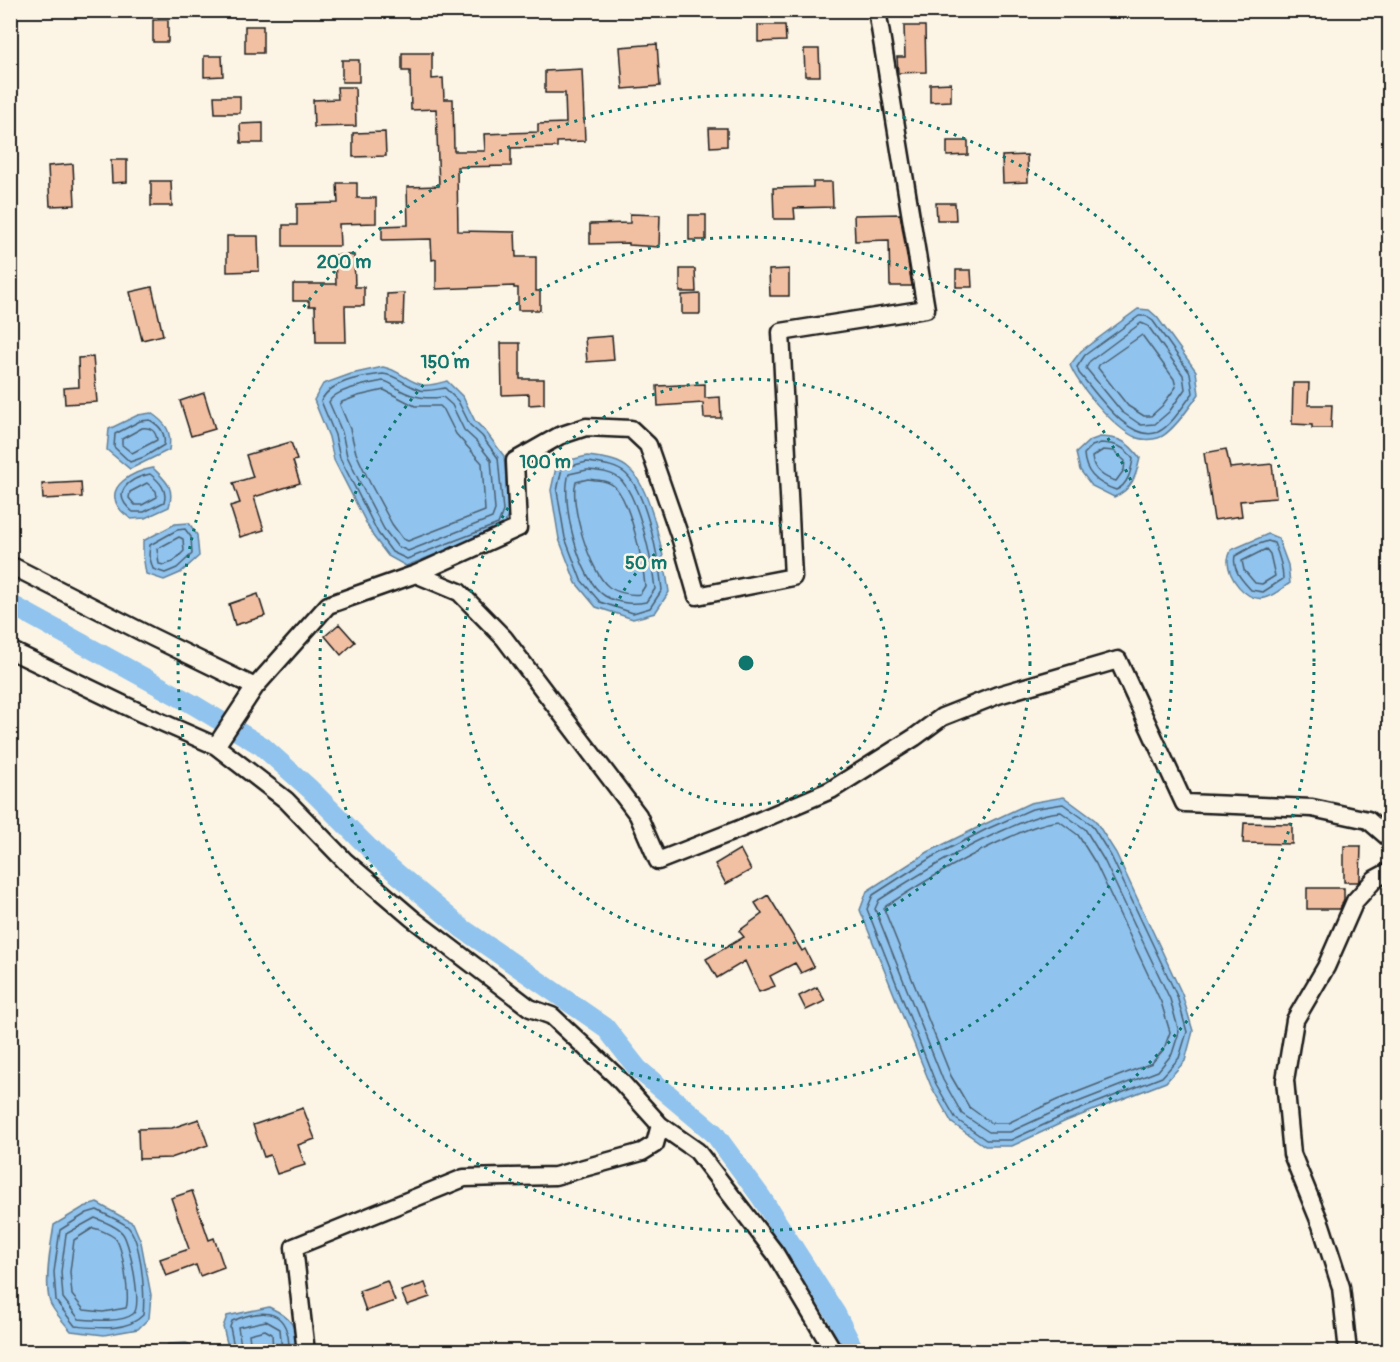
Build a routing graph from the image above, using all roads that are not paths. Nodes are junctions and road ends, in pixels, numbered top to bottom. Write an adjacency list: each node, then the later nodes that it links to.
1 (877, 10): 3 (street)
2 (10, 564): 5 (street)
3 (416, 574): 5 (street); 7 (street)
4 (10, 650): 6 (street)
5 (255, 687): 6 (street)
6 (216, 746): 9 (street)
7 (1389, 839)
8 (1389, 871): 12 (street)
9 (660, 1125): 10 (street); 11 (street)
10 (306, 1352)
11 (834, 1352)
12 (1348, 1352)

